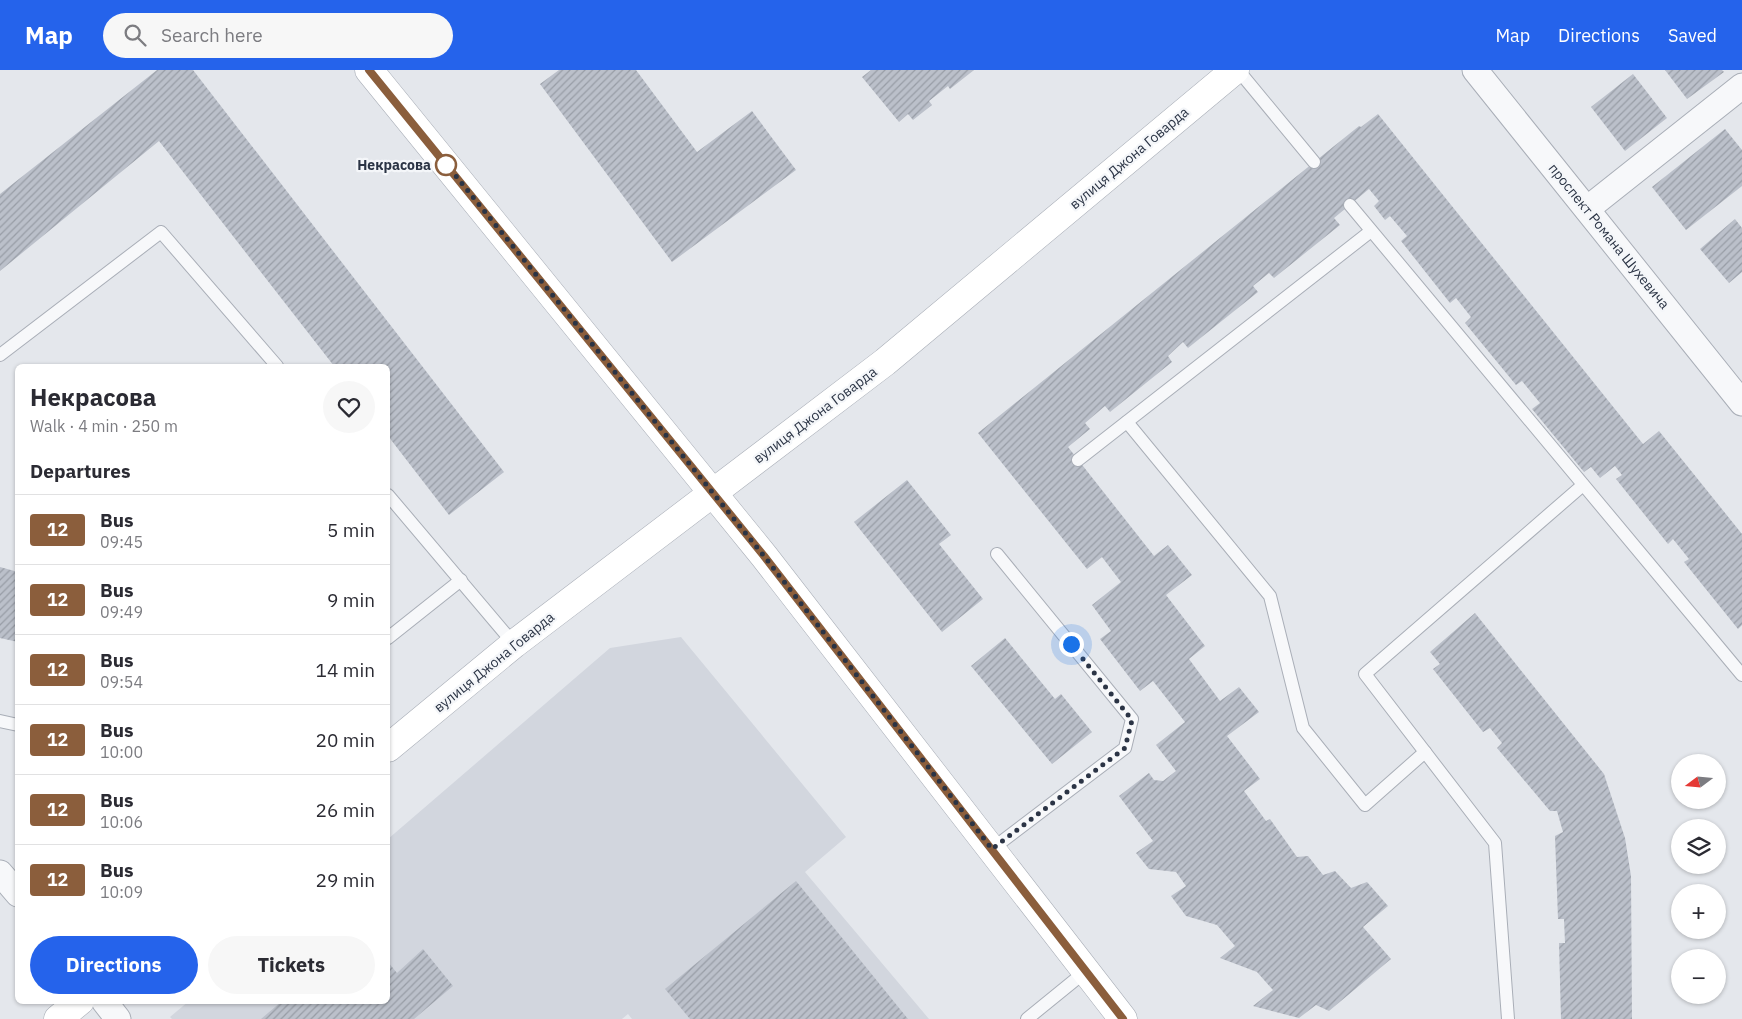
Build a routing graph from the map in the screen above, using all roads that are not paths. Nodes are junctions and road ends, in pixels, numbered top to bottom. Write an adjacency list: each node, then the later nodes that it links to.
1 (369, 70): 15 (street)
2 (1236, 70): 5 (lane); 15 (street, вулиця Джона Говарда)
3 (1475, 70): 7 (street, проспект Романа Шухевича)
4 (1742, 86): 7 (street)
5 (1314, 162)
6 (1350, 205): 8 (lane)
7 (1587, 209): 11 (street, проспект Романа Шухевича)
8 (1371, 231): 12 (lane); 14 (lane)
9 (0, 355): 10 (lane)
10 (275, 364)
11 (1742, 403)
12 (1127, 422): 13 (lane); 25 (lane)
13 (1078, 460)
14 (1583, 485): 21 (lane); 25 (lane)
15 (712, 492): 20 (street, вулиця Джона Говарда); 26 (street)
16 (390, 497): 18 (lane)
17 (997, 554): 26 (lane)
18 (461, 580): 19 (lane); 20 (lane)
19 (390, 636)
20 (514, 644): 24 (street, вулиця Джона Говарда)
21 (1742, 675)
22 (0, 721): 23 (lane)
23 (15, 724)
24 (390, 746)
25 (1425, 752): 36 (lane)
26 (992, 849): 29 (street)
27 (0, 873): 28 (street)
28 (15, 890)
29 (1086, 971): 34 (lane); 35 (street)
30 (76, 1004): 32 (street)
31 (106, 1004): 33 (street)
32 (58, 1019)
33 (118, 1019)
34 (1027, 1019)
35 (1123, 1019)
36 (1508, 1019)

